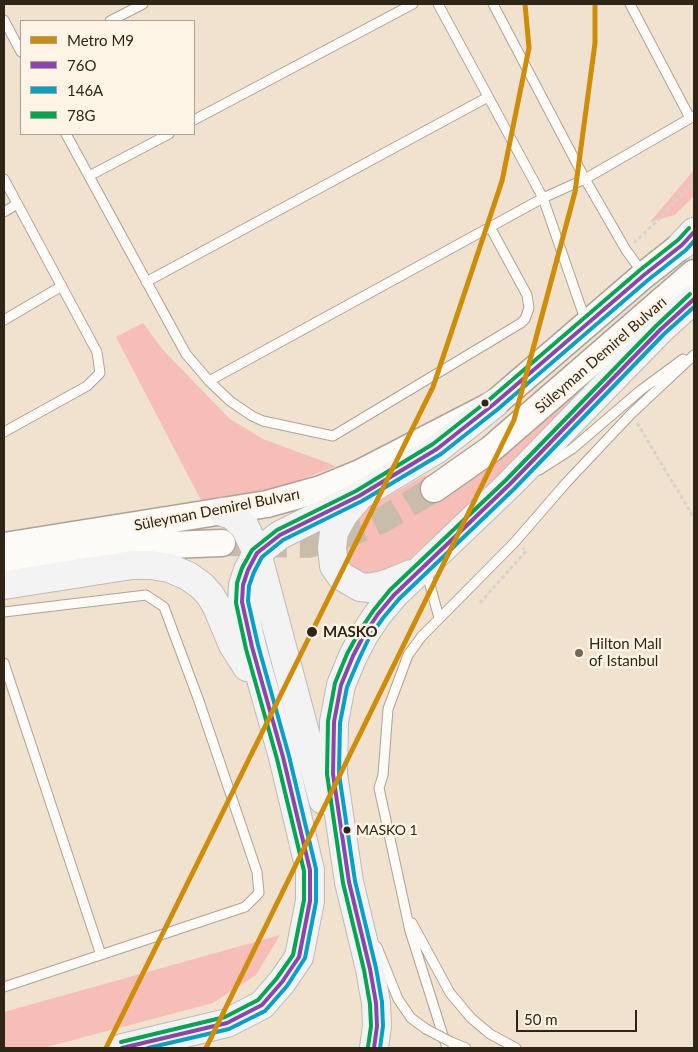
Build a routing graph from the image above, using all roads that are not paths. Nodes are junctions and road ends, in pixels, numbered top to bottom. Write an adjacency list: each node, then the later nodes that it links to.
1 (143, 4): 7 (lane)
2 (412, 4): 11 (lane)
3 (438, 4): 9 (lane)
4 (493, 4): 15 (lane)
5 (630, 4): 10 (lane)
6 (4, 20): 8 (lane)
7 (112, 20)
8 (20, 50)
9 (488, 97): 17 (lane); 24 (lane)
10 (692, 117): 15 (lane)
11 (195, 119)
12 (67, 135): 14 (lane)
13 (167, 135): 14 (lane)
14 (89, 176): 24 (lane)
15 (585, 178): 17 (lane); 23 (lane)
16 (4, 179): 18 (lane)
17 (543, 198): 20 (lane); 28 (lane)
18 (17, 204): 19 (lane); 25 (lane)
19 (4, 212)
20 (490, 227): 31 (lane); 31 (lane)
21 (690, 237): 23 (main road, Süleyman Demirel Bulvarı)
22 (694, 273): 35 (main road, Süleyman Demirel Bulvarı)
23 (644, 275): 28 (main road, Süleyman Demirel Bulvarı)
24 (146, 282): 31 (lane)
25 (62, 286): 27 (lane); 33 (lane)
26 (694, 299): 34 (main road)
27 (4, 320)
28 (587, 325): 32 (main road, Süleyman Demirel Bulvarı)
29 (694, 351): 34 (lane)
30 (694, 355): 45 (lane)
31 (209, 381)
32 (494, 404): 36 (main road); 37 (main road, Süleyman Demirel Bulvarı)
33 (4, 432)
34 (510, 484): 42 (main road)
35 (434, 489)
36 (359, 496): 40 (main road); 42 (main road)
37 (223, 512): 39 (main road, Süleyman Demirel Bulvarı); 40 (main road)
38 (222, 543): 41 (main road, Süleyman Demirel Bulvarı)
39 (4, 546)
40 (257, 553): 47 (main road); 48 (main road)
41 (4, 568)
42 (425, 568): 45 (lane); 48 (main road)
43 (4, 585): 47 (main road)
44 (4, 612): 50 (lane)
45 (439, 618): 49 (lane)
46 (4, 663): 50 (lane)
47 (265, 690): 53 (main road)
48 (353, 895): 52 (lane, bridge); 54 (main road)
49 (406, 911): 52 (lane); 56 (lane)
50 (101, 955): 51 (lane)
51 (4, 987)
52 (449, 1045): 55 (lane)
53 (122, 1048)
54 (374, 1048)
55 (466, 1048)
56 (516, 1048)

